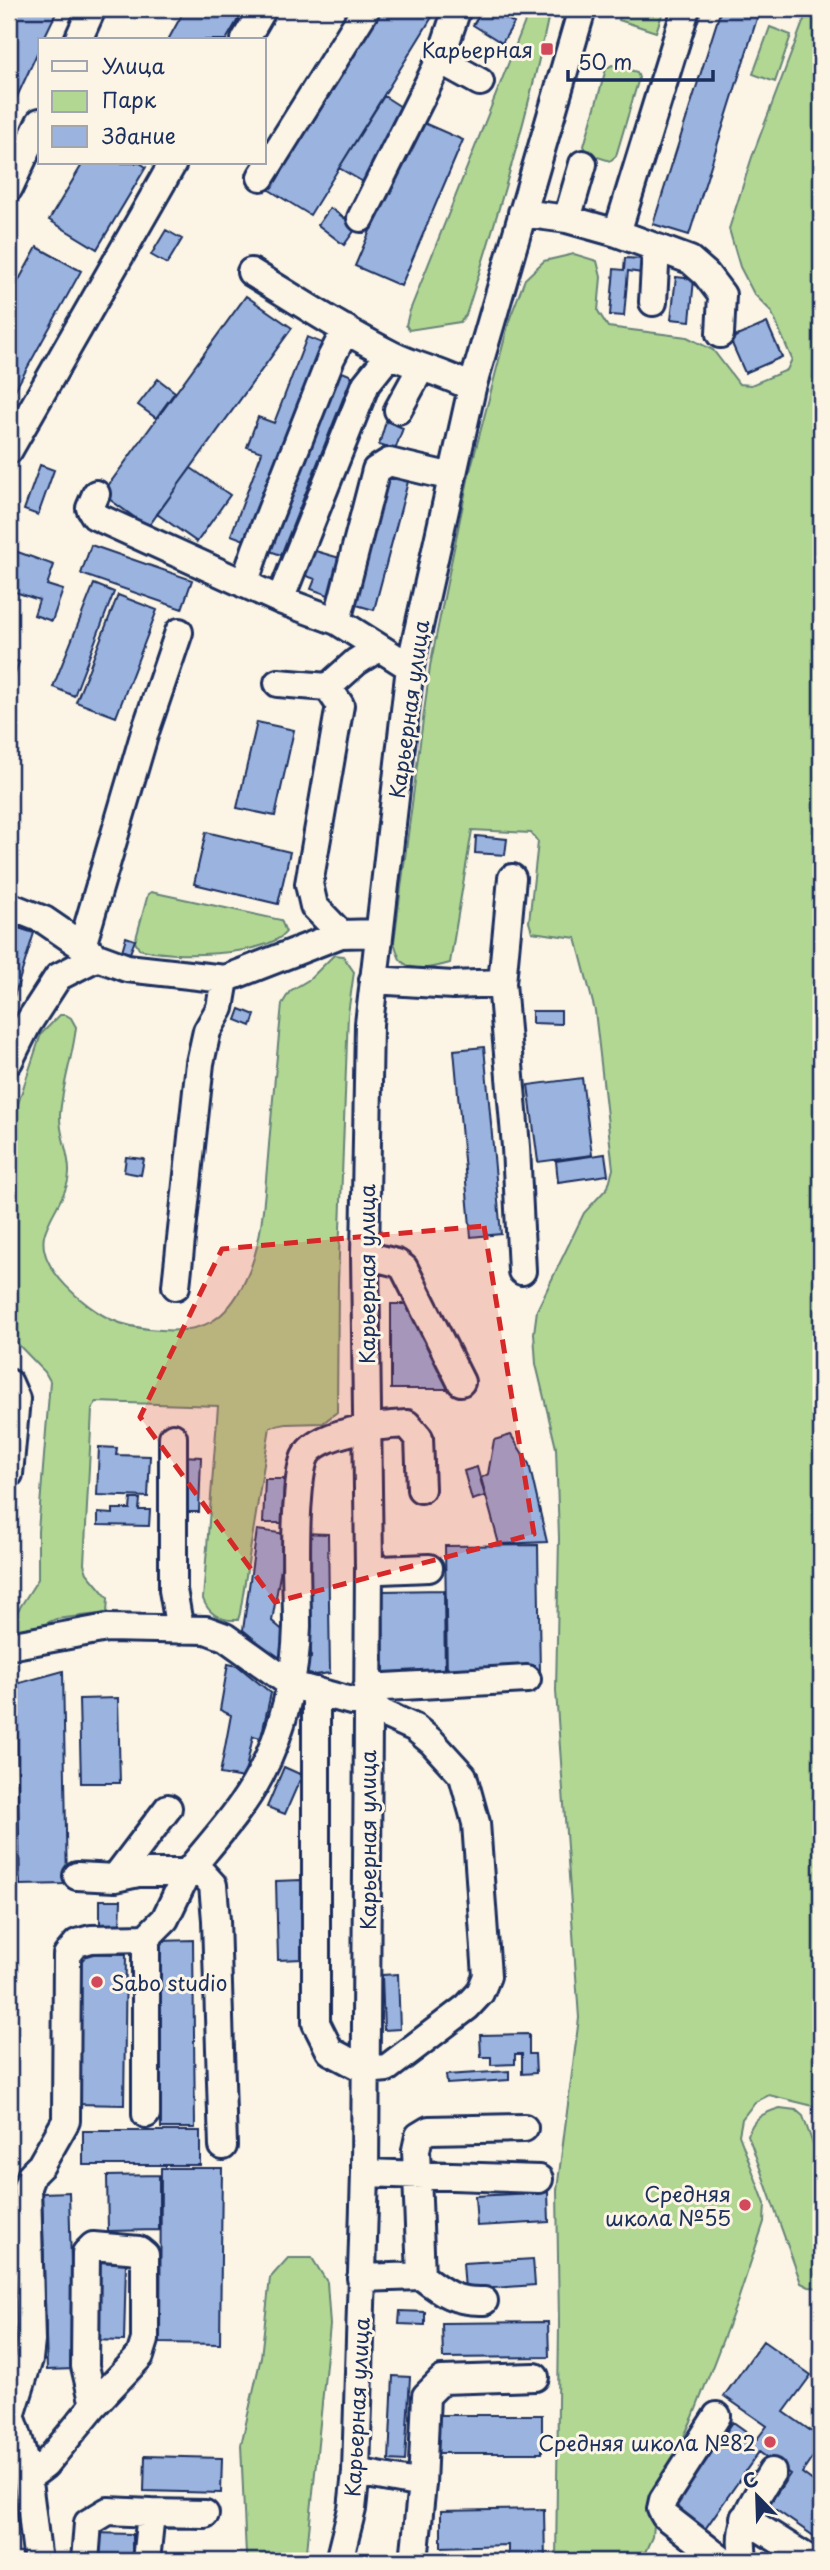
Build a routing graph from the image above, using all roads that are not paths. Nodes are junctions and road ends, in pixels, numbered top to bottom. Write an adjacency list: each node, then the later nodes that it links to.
1 (92, 9): 7 (street)
2 (264, 9): 8 (street)
3 (366, 9): 14 (street)
4 (457, 9): 9 (street)
5 (582, 9): 16 (street, Карьерная улица)
6 (686, 9): 19 (street)
7 (79, 38)
8 (246, 38)
9 (440, 60): 10 (street); 17 (street)
10 (480, 82)
11 (38, 126): 15 (street)
12 (172, 164): 29 (street)
13 (583, 164): 18 (street)
14 (261, 177)
15 (9, 188)
16 (522, 213): 18 (street); 27 (street, Карьерная улица)
17 (360, 218)
18 (567, 219): 19 (street)
19 (617, 233): 20 (street)
20 (656, 248): 22 (street); 24 (street)
21 (251, 272): 23 (street)
22 (653, 302)
23 (346, 329): 25 (street); 32 (street)
24 (720, 334)
25 (390, 354): 26 (street); 33 (street)
26 (421, 368): 27 (street); 28 (street)
27 (472, 388): 30 (street, Карьерная улица)
28 (398, 410)
29 (9, 450)
30 (452, 477): 34 (street); 37 (street, Карьерная улица)
31 (96, 494): 32 (street)
32 (244, 584): 33 (street)
33 (280, 600): 34 (street)
34 (337, 621): 36 (street)
35 (179, 632): 44 (street)
36 (378, 648): 37 (street); 39 (street)
37 (410, 667): 42 (street, Карьерная улица)
38 (278, 683): 39 (street)
39 (328, 687): 43 (street)
40 (512, 878): 47 (street)
41 (9, 906): 44 (street)
42 (379, 933): 43 (street); 46 (street, Карьерная улица)
43 (341, 934): 45 (street)
44 (89, 951): 45 (street); 48 (street)
45 (225, 979): 51 (street)
46 (373, 980): 47 (street); 49 (street, Карьерная улица)
47 (502, 983): 50 (street)
48 (9, 1061)
49 (365, 1255): 52 (street); 54 (street, Карьерная улица)
50 (522, 1271)
51 (176, 1286)
52 (461, 1382)
53 (9, 1383): 56 (street)
54 (366, 1427): 57 (street); 58 (street, Карьерная улица); 63 (street)
55 (173, 1437): 60 (street)
56 (9, 1474)
57 (421, 1489)
58 (369, 1567): 59 (street); 64 (street, Карьерная улица)
59 (429, 1568)
60 (180, 1630): 61 (street); 63 (street)
61 (9, 1646)
62 (527, 1679): 64 (street)
63 (304, 1688): 64 (street); 66 (street); 70 (street)
64 (367, 1695): 70 (street, Карьерная улица); 70 (street)
65 (168, 1808): 68 (street)
66 (187, 1874): 68 (street); 69 (street); 73 (street)
67 (77, 1876): 68 (street)
68 (115, 1878)
69 (145, 1938): 71 (street); 82 (street)
70 (366, 2070): 74 (street, Карьерная улица)
71 (146, 2114)
72 (524, 2128): 75 (street)
73 (223, 2146)
74 (365, 2173): 75 (street); 78 (street, Карьерная улица)
75 (417, 2175): 76 (street); 77 (street)
76 (538, 2179)
77 (421, 2276): 78 (street); 79 (street)
78 (361, 2278): 84 (street, Карьерная улица)
79 (484, 2301)
80 (535, 2377): 86 (street)
81 (94, 2406): 81 (street); 87 (street)
82 (10, 2414): 87 (street)
83 (717, 2416): 96 (street)
84 (356, 2472): 86 (street); 94 (street, Карьерная улица)
85 (772, 2472): 90 (street)
86 (422, 2484): 95 (street)
87 (22, 2494): 91 (street)
88 (151, 2513): 89 (street); 92 (street); 93 (street)
89 (205, 2514)
90 (744, 2518): 97 (street); 98 (street)
91 (38, 2561)
92 (85, 2561)
93 (146, 2561)
94 (339, 2561)
95 (414, 2561)
96 (723, 2561)
97 (744, 2561)
98 (812, 2561)

